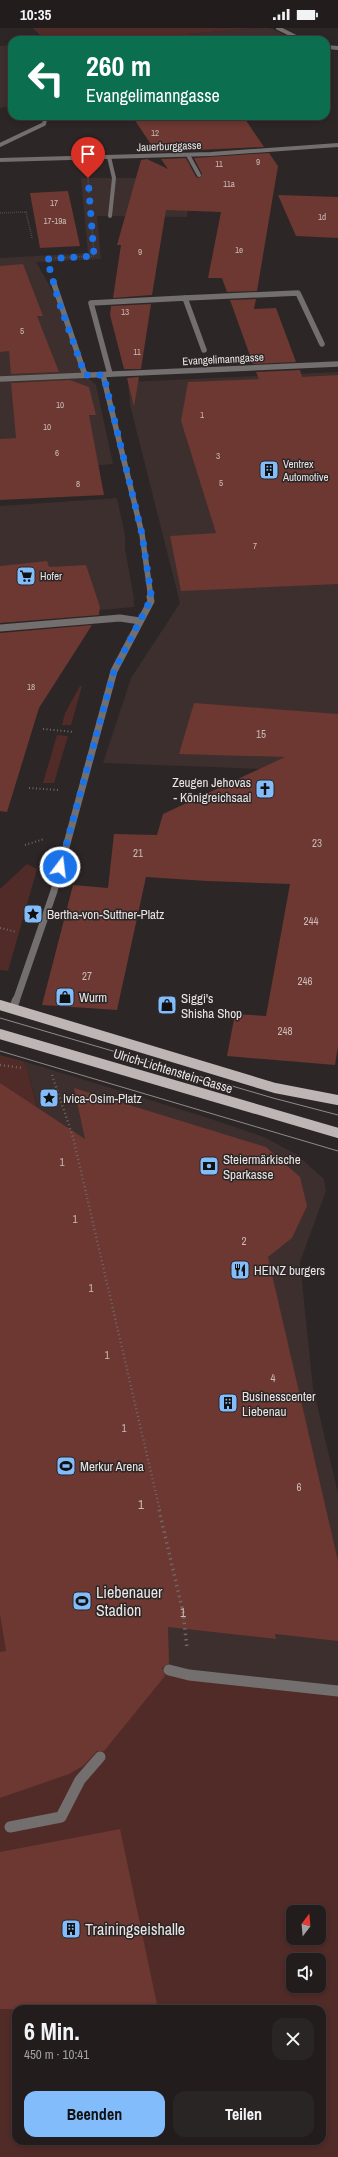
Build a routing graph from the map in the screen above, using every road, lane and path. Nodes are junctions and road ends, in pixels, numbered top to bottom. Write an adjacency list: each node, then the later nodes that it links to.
1 (278, 28): 2 (street)
2 (294, 36)
3 (45, 120): 5 (street)
4 (338, 145): 6 (street, Jauerburggasse)
5 (0, 146)
6 (188, 155): 8 (street, Jauerburggasse); 10 (street)
7 (87, 157): 8 (street, Jauerburggasse); 9 (street, Jauerburggasse); 11 (path)
8 (108, 157): 13 (street)
9 (0, 160)
10 (199, 175)
11 (90, 194)
12 (0, 213): 15 (path)
13 (110, 216)
14 (92, 225): 16 (path)
15 (32, 238)
16 (54, 281): 22 (street)
17 (185, 298): 18 (street); 19 (street, Evangelimanngasse); 21 (street)
18 (322, 344)
19 (204, 350)
20 (338, 364): 21 (street, Evangelimanngasse)
21 (110, 374): 23 (street, Evangelimanngasse)
22 (85, 375): 23 (street, Evangelimanngasse); 24 (street, Evangelimanngasse)
23 (103, 375): 25 (street)
24 (0, 379)
25 (140, 621): 26 (street); 36 (street)
26 (0, 628)
27 (43, 729): 28 (path)
28 (69, 731)
29 (29, 788): 30 (path)
30 (52, 790)
31 (42, 840): 32 (path)
32 (25, 845)
33 (0, 928): 34 (path)
34 (20, 933)
35 (0, 1005): 36 (main road, Ulrich-Lichtenstein-Gasse)
36 (13, 1008): 39 (main road, Ulrich-Lichtenstein-Gasse)
37 (0, 1034): 40 (main road, Ulrich-Lichtenstein-Gasse)
38 (52, 1075): 42 (path)
39 (338, 1100)
40 (338, 1133)
41 (170, 1670): 42 (street)
42 (189, 1675): 43 (street)
43 (338, 1691)
44 (100, 1757): 45 (street)
45 (10, 1827)

